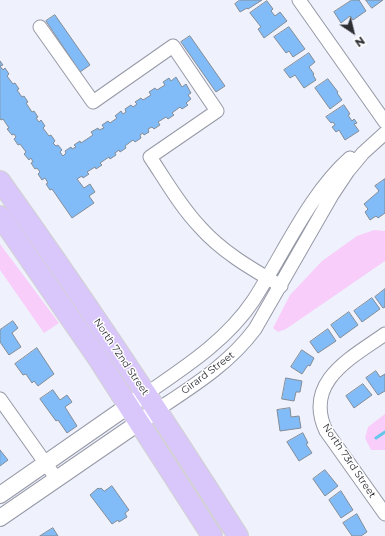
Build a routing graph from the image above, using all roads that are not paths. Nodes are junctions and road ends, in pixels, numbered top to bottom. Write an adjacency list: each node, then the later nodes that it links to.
1 (303, 1): 3 (street)
2 (40, 27): 7 (street)
3 (385, 122)
4 (385, 132): 7 (street, Girard Street); 8 (street, Girard Street)
5 (0, 181): 10 (main road, North 72nd Street)
6 (0, 216): 12 (main road, North 72nd Street)
7 (267, 278): 8 (street); 10 (street, Girard Street)
8 (281, 286): 13 (street, Girard Street)
9 (385, 334): 18 (street, North 73rd Street)
10 (146, 394): 12 (street, Girard Street); 13 (main road, North 72nd Street)
11 (0, 399): 15 (street)
12 (128, 405): 14 (main road, North 72nd Street); 15 (street, Girard Street)
13 (157, 410): 14 (street, Girard Street); 21 (main road, North 72nd Street)
14 (140, 422): 16 (street, Girard Street); 20 (main road, North 72nd Street)
15 (45, 463): 16 (street); 17 (street, Girard Street)
16 (56, 478): 19 (street, Girard Street)
17 (0, 495)
18 (385, 514)
19 (0, 518)
20 (212, 536)
21 (238, 536)

